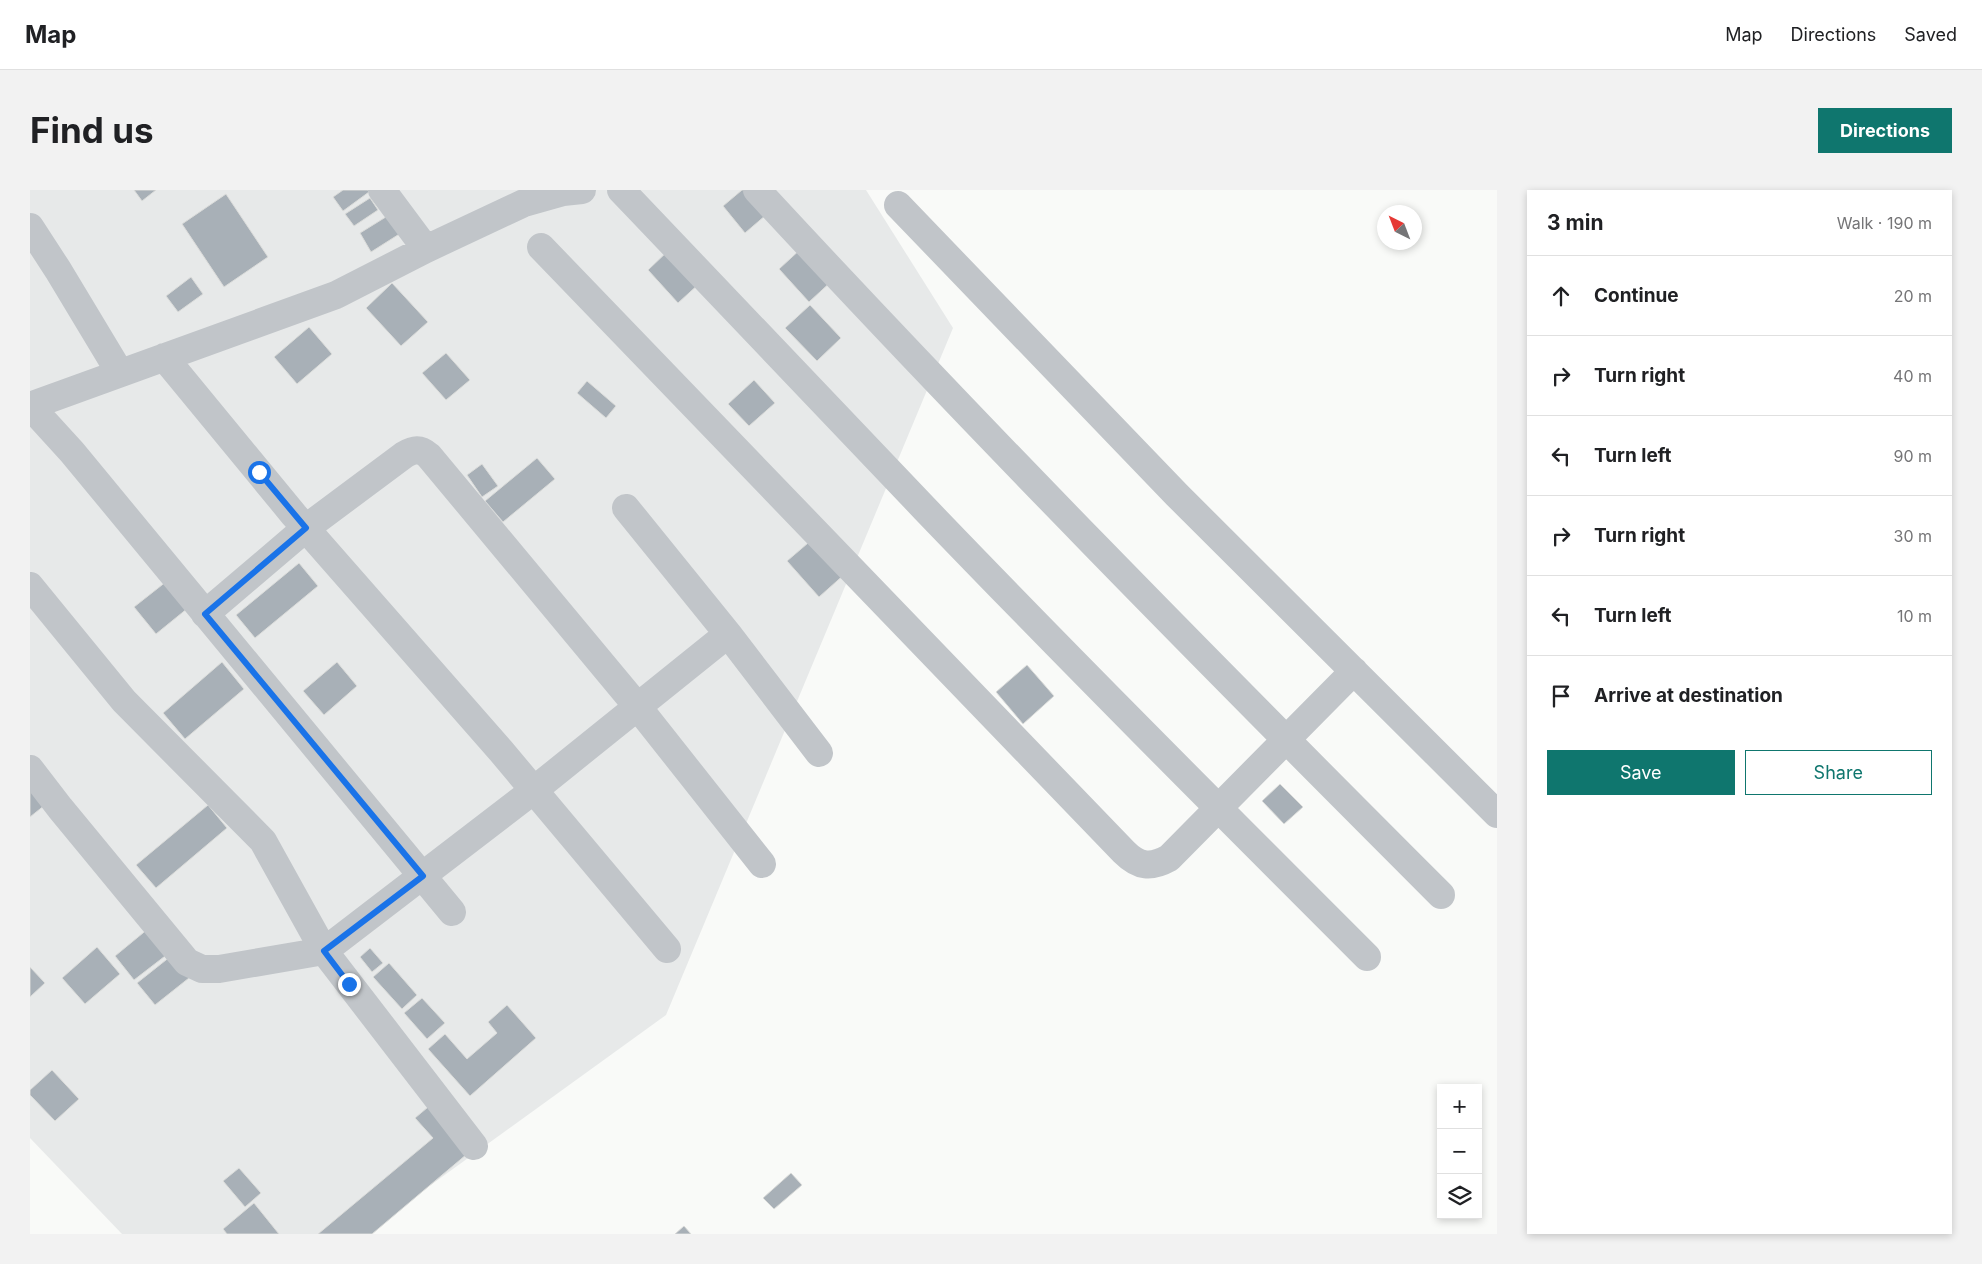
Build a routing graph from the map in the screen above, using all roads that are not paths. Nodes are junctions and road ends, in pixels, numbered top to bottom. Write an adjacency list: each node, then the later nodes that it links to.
1 (382, 190): 9 (street)
2 (582, 190): 5 (street)
3 (621, 190): 24 (street)
4 (757, 190): 20 (street)
5 (519, 197): 9 (street)
6 (898, 205): 18 (street)
7 (30, 227): 11 (street)
8 (541, 247): 24 (street)
9 (426, 248): 10 (street)
10 (164, 357): 11 (street); 14 (street)
11 (120, 373): 12 (street)
12 (30, 406): 16 (street)
13 (626, 508): 17 (street)
14 (306, 528): 16 (street); 19 (street); 23 (street)
15 (30, 586): 31 (street)
16 (205, 614): 27 (street)
17 (728, 634): 19 (street); 21 (street)
18 (1354, 671): 20 (street); 25 (street)
19 (636, 706): 23 (street); 26 (street)
20 (1286, 740): 24 (street); 28 (street)
21 (819, 753)
22 (30, 769): 31 (street)
23 (534, 790): 27 (street); 30 (street)
24 (1218, 808): 32 (street)
25 (1497, 814)
26 (762, 864)
27 (423, 876): 29 (street); 31 (street)
28 (1441, 895)
29 (452, 912)
30 (667, 949)
31 (324, 951): 33 (street)
32 (1368, 956)
33 (474, 1146)

